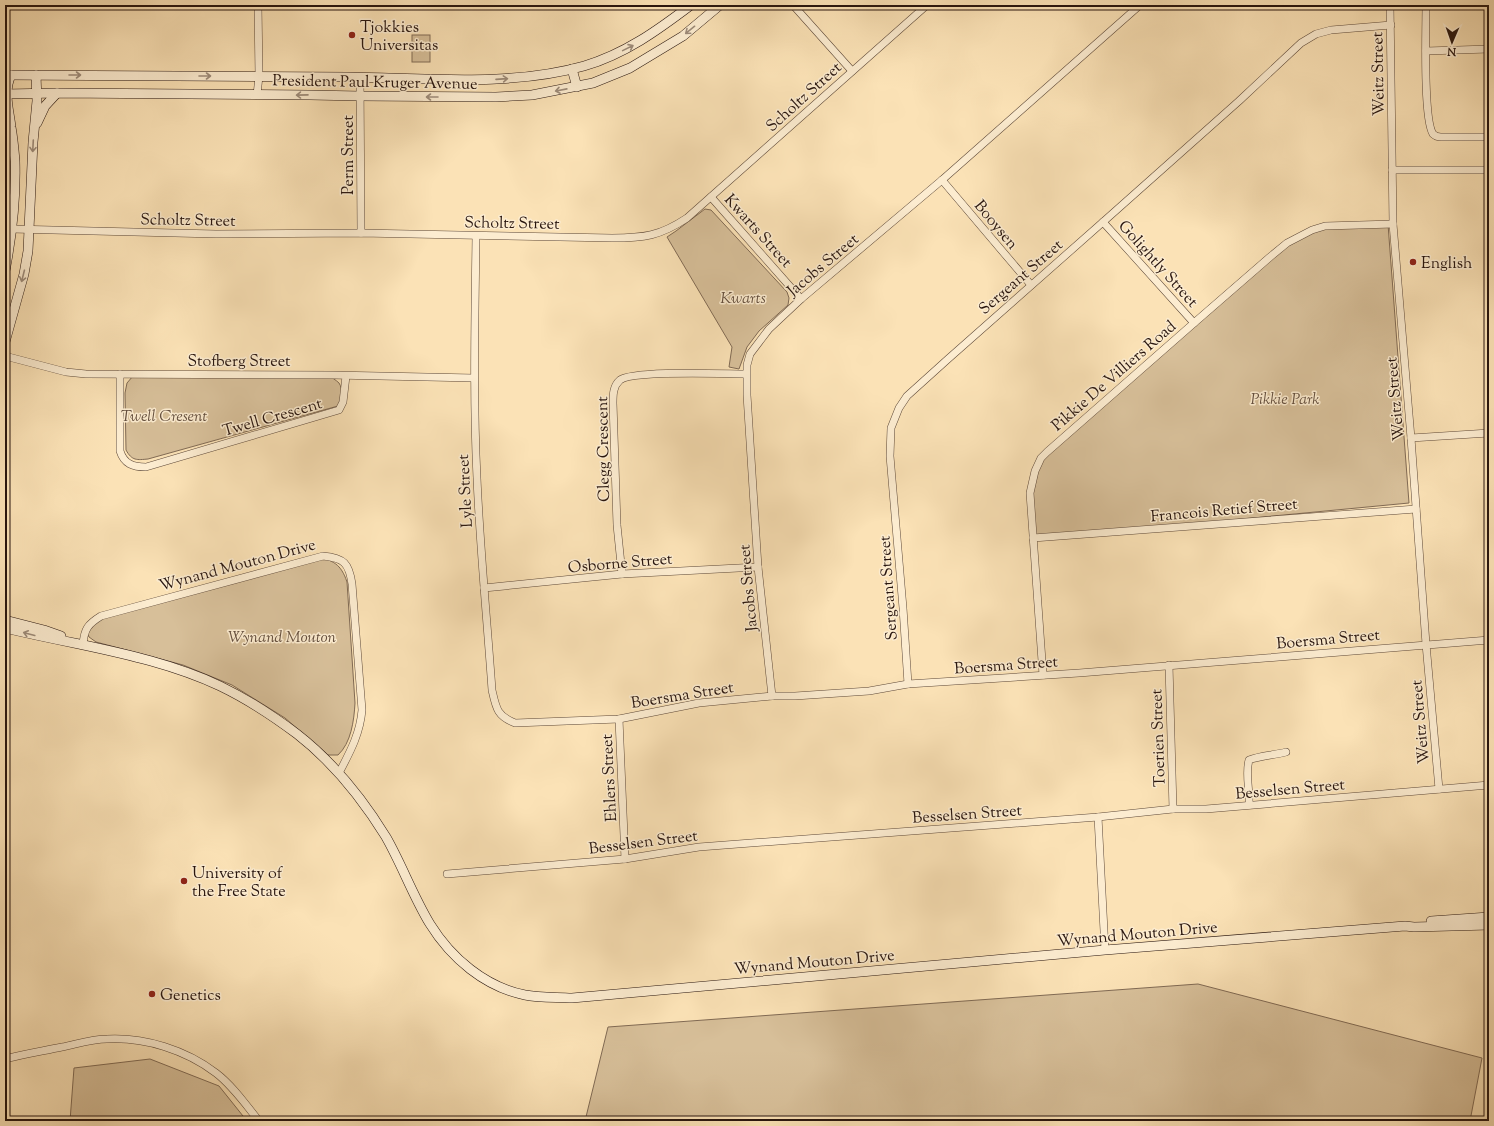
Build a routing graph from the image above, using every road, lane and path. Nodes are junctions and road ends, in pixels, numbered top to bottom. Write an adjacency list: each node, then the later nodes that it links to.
1 (258, 5): 16 (street)
2 (691, 5): 12 (street, President Paul Kruger Avenue, one-way to 2)
3 (720, 5): 18 (street, President Paul Kruger Avenue, one-way to 18)
4 (793, 5): 13 (street)
5 (927, 5): 13 (street, Scholtz Street)
6 (1140, 5): 28 (street, Jacobs Street)
7 (1390, 5): 9 (street, Weitz Street)
8 (1426, 5): 11 (street)
9 (1391, 25): 26 (street, Weitz Street); 30 (street, Sergeant Street)
10 (1489, 49): 11 (street)
11 (1426, 51): 25 (street)
12 (572, 69): 17 (street, President Paul Kruger Avenue, one-way to 12); 18 (street)
13 (852, 71): 29 (street, Scholtz Street)
14 (8, 75): 15 (street, President Paul Kruger Avenue); 20 (street)
15 (36, 75): 16 (street, President Paul Kruger Avenue, one-way to 16); 21 (street)
16 (259, 76): 17 (street, President Paul Kruger Avenue); 22 (street)
17 (360, 77): 23 (street, Perm Street)
18 (577, 87): 23 (street, President Paul Kruger Avenue, one-way to 23)
19 (57, 93): 21 (street, President Paul Kruger Avenue); 22 (street, President Paul Kruger Avenue); 24 (street)
20 (6, 94): 21 (street, President Paul Kruger Avenue); 32 (street)
21 (37, 94): 24 (street)
22 (257, 95): 23 (street, President Paul Kruger Avenue, one-way to 22)
23 (360, 96): 34 (street, Perm Street)
24 (35, 129): 33 (street, one-way to 33)
25 (1489, 137)
26 (1392, 170): 27 (street); 31 (street, Weitz Street)
27 (1489, 170)
28 (942, 180): 37 (street, Booysen); 38 (street, Jacobs Street)
29 (711, 197): 35 (street, Scholtz Street); 38 (street, Kwarts Street)
30 (1103, 222): 37 (street, Sergeant Street); 39 (street, Golightly Street)
31 (1393, 224): 39 (street, Pikkie De Villiers Road); 47 (street, Weitz Street)
32 (12, 229): 33 (street, Scholtz Street); 36 (street)
33 (30, 229): 34 (street, Scholtz Street); 40 (street, one-way to 40)
34 (361, 233): 35 (street, Scholtz Street)
35 (476, 236): 45 (street, Lyle Street)
36 (5, 271)
37 (1031, 285): 60 (street, Sergeant Street)
38 (801, 299): 43 (street, Jacobs Street)
39 (1194, 323): 49 (street, Pikkie De Villiers Road)
40 (5, 342)
41 (5, 356): 42 (street, Stofberg Street)
42 (120, 374): 44 (street, Stofberg Street); 44 (street, Twell Crescent)
43 (746, 374): 50 (street, Jacobs Street); 51 (street, Clegg Crescent)
44 (346, 376): 45 (street, Stofberg Street)
45 (474, 378): 52 (street, Lyle Street)
46 (1489, 433): 47 (street)
47 (1411, 438): 48 (street, Weitz Street)
48 (1416, 509): 49 (street, Francois Retief Street); 57 (street, Weitz Street)
49 (1033, 538): 59 (street, Pikkie De Villiers Road)
50 (758, 567): 51 (street, Osborne Street); 61 (street, Jacobs Street)
51 (622, 574): 52 (street, Osborne Street)
52 (484, 588): 63 (street, Lyle Street)
53 (5, 620): 56 (street, Wynand Mouton Drive)
54 (5, 628): 56 (street, Wynand Mouton Drive, one-way to 54)
55 (1489, 640): 57 (street, Boersma Street)
56 (82, 644): 65 (street, Wynand Mouton Drive); 65 (street, Wynand Mouton Drive)
57 (1426, 644): 58 (street, Boersma Street); 67 (street, Weitz Street)
58 (1169, 665): 59 (street, Boersma Street); 69 (street, Toerien Street)
59 (1043, 675): 60 (street, Boersma Street)
60 (908, 684): 61 (street, Boersma Street)
61 (772, 696): 62 (street, Boersma Street)
62 (619, 719): 63 (street, Boersma Street); 71 (street, Ehlers Street)
63 (526, 724)
64 (1286, 752): 68 (street)
65 (339, 773): 74 (street, Wynand Mouton Drive)
66 (1489, 785): 67 (street, Besselsen Street)
67 (1439, 789): 68 (street, Besselsen Street)
68 (1248, 805): 69 (street, Besselsen Street)
69 (1173, 809): 70 (street, Besselsen Street)
70 (1098, 817): 71 (street, Besselsen Street); 74 (street)
71 (625, 859): 72 (street, Besselsen Street)
72 (447, 874)
73 (1488, 921): 74 (street, Wynand Mouton Drive)
74 (1105, 950)
75 (5, 1059): 76 (street)
76 (259, 1121)

